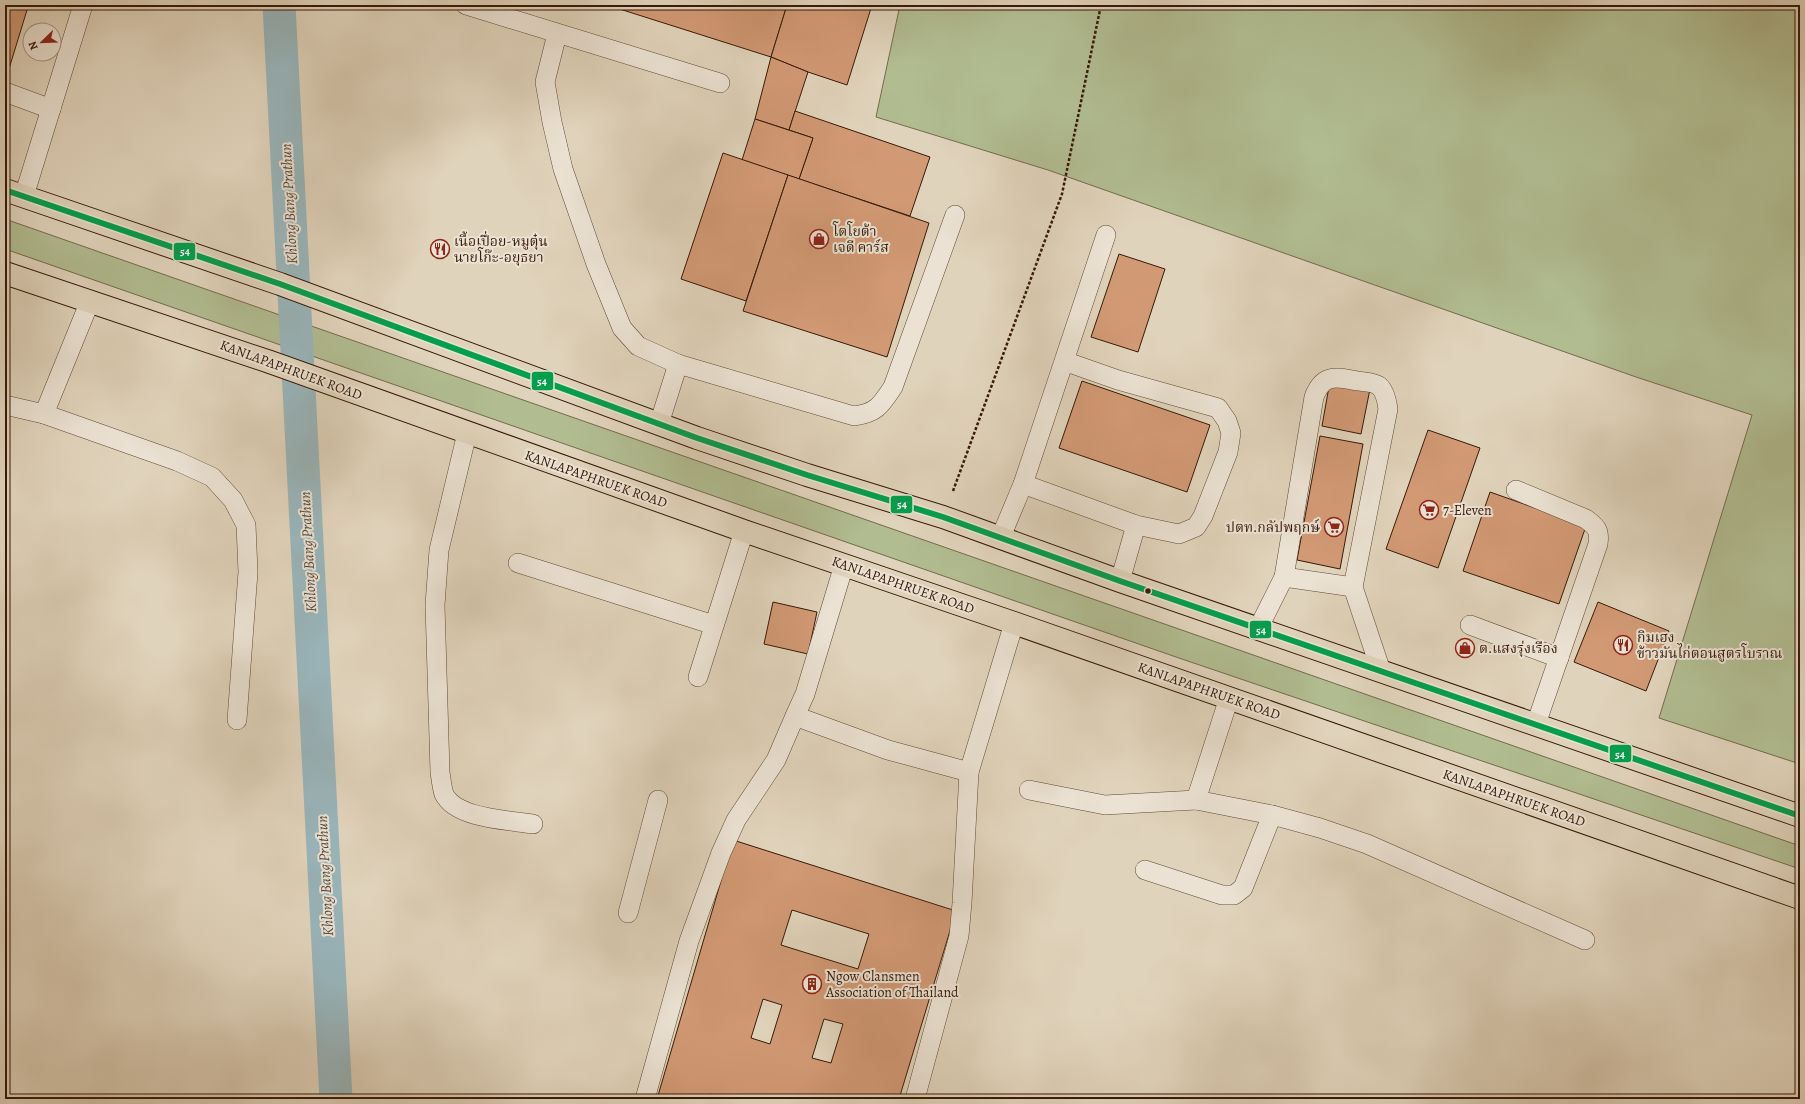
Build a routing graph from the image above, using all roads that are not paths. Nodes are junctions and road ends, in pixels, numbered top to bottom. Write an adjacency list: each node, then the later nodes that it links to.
1 (83, 5): 6 (lane)
2 (466, 5): 3 (lane)
3 (557, 34): 4 (lane); 13 (lane)
4 (720, 83)
5 (5, 92): 6 (lane)
6 (51, 109): 7 (lane)
7 (14, 193): 16 (main road)
8 (955, 215): 13 (lane)
9 (1106, 235): 12 (lane)
10 (5, 273): 11 (main road, KANLAPAPHRUEK ROAD)
11 (90, 300): 15 (lane); 17 (main road, KANLAPAPHRUEK ROAD)
12 (1064, 361): 18 (lane); 20 (lane)
13 (678, 364): 16 (lane)
14 (5, 405): 15 (lane)
15 (44, 414): 37 (lane)
16 (659, 424): 22 (main road)
17 (467, 433): 21 (main road, KANLAPAPHRUEK ROAD); 45 (lane)
18 (1023, 484): 20 (lane); 22 (lane)
19 (1516, 490): 32 (lane)
20 (1136, 525): 26 (lane)
21 (744, 531): 24 (main road, KANLAPAPHRUEK ROAD); 29 (lane)
22 (1000, 538): 26 (main road)
23 (518, 563): 29 (lane)
24 (844, 565): 28 (main road, KANLAPAPHRUEK ROAD); 36 (lane)
25 (1284, 577): 27 (lane); 27 (lane); 31 (lane)
26 (1120, 581): 31 (main road)
27 (1353, 587): 33 (lane)
28 (1014, 623): 35 (main road, KANLAPAPHRUEK ROAD); 39 (lane)
29 (714, 625): 34 (lane)
30 (1470, 625): 32 (lane)
31 (1258, 629): 33 (main road)
32 (1559, 658): 38 (lane)
33 (1381, 671): 38 (main road)
34 (698, 677)
35 (1229, 698): 42 (lane); 47 (main road, KANLAPAPHRUEK ROAD)
36 (795, 716): 39 (lane); 50 (lane)
37 (237, 720)
38 (1536, 724): 44 (main road)
39 (969, 772): 51 (lane)
40 (1029, 790): 42 (lane)
41 (658, 800): 48 (lane)
42 (1196, 800): 43 (lane)
43 (1272, 815): 46 (lane); 49 (lane)
44 (1800, 816)
45 (533, 824)
46 (1145, 870)
47 (1800, 898)
48 (628, 913)
49 (1585, 940)
50 (644, 1099)
51 (915, 1099)

